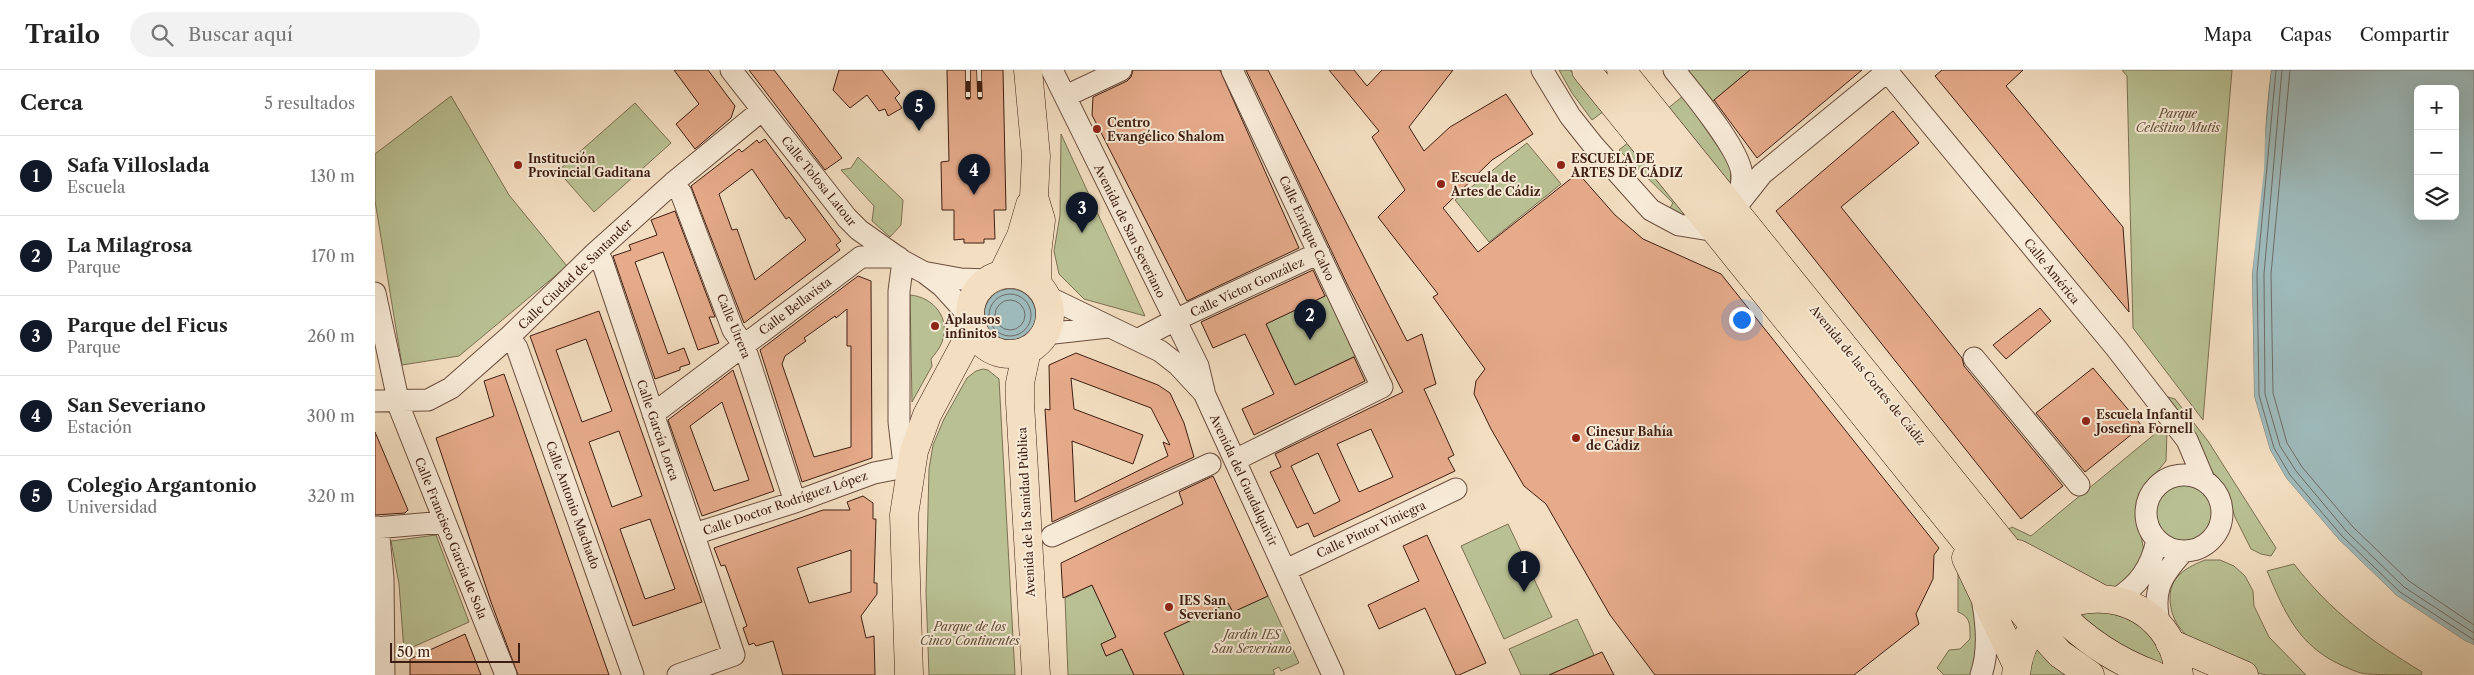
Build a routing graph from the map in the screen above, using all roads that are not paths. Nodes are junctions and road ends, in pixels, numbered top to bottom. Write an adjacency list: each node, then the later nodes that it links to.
1 (731, 70): 12 (street, Calle Tolosa Latour)
2 (1028, 70): 14 (main road)
3 (1052, 70): 11 (street, Avenida de San Severiano)
4 (1121, 70): 11 (street)
5 (1232, 70): 18 (street, Calle Enrique Calvo)
6 (1542, 70): 16 (street)
7 (1585, 70): 16 (main road)
8 (1621, 70): 15 (main road, Avenida de las Cortes de Cádiz)
9 (1674, 70): 15 (street)
10 (1888, 70): 15 (street); 39 (street, Calle América)
11 (1065, 96): 24 (street, Avenida de San Severiano)
12 (761, 111): 13 (street, Calle Ciudad de Santander); 19 (street, Calle Tolosa Latour)
13 (673, 183): 17 (street, Calle Ciudad de Santander); 30 (street, Calle Utrera)
14 (1034, 197): 21 (main road); 22 (main road)
15 (1734, 209): 16 (street); 49 (main road, Avenida de las Cortes de Cádiz)
16 (1715, 231): 44 (main road)
17 (595, 253): 27 (street, Calle Ciudad de Santander); 35 (street, Calle García Lorca)
18 (1319, 253): 24 (street, Calle Víctor González); 36 (street, Calle Enrique Calvo)
19 (900, 259): 20 (street, Calle Tolosa Latour); 30 (street, Calle Bellavista); 38 (street)
20 (925, 273): 21 (street, Calle Tolosa Latour); 25 (street, Calle Tolosa Latour)
21 (996, 277): 22 (main road); 25 (main road)
22 (1041, 290): 26 (street, Avenida del Guadalquivir); 29 (main road)
23 (375, 293): 33 (street, Calle Francisco García de Sola)
24 (1175, 320): 28 (street, Calle Víctor González); 32 (street, Avenida de San Severiano)
25 (972, 323): 29 (main road); 38 (main road)
26 (1108, 327): 28 (street, Avenida del Guadalquivir); 29 (street, Avenida del Guadalquivir)
27 (509, 337): 33 (street, Calle Ciudad de Santander); 60 (street, Calle Antonio Machado)
28 (1139, 339): 32 (street, Avenida del Guadalquivir)
29 (1036, 342): 63 (main road, Avenida de la Sanidad Pública)
30 (743, 345): 35 (street, Calle Bellavista); 42 (street, Calle Utrera)
31 (1974, 358): 40 (street)
32 (1204, 394): 36 (street, Avenida del Guadalquivir)
33 (397, 400): 34 (street, Calle Ciudad de Santander); 43 (street, Calle Francisco García de Sola)
34 (375, 401)
35 (653, 414): 46 (street, Calle García Lorca)
36 (1235, 460): 51 (street, Avenida del Guadalquivir)
37 (1210, 464): 47 (street)
38 (906, 479): 42 (street, Calle Doctor Rodríguez López); 62 (main road)
39 (2203, 480): 48 (street); 50 (street)
40 (2079, 485)
41 (1456, 489): 51 (street, Calle Pintor Viniegra)
42 (795, 502): 46 (street, Calle Doctor Rodríguez López)
43 (444, 522): 45 (street); 59 (street, Calle Francisco García de Sola)
44 (1949, 522): 52 (main road); 55 (main road)
45 (377, 528): 58 (street)
46 (694, 534): 61 (street, Calle García Lorca)
47 (1052, 536)
48 (2157, 540): 50 (street); 53 (street)
49 (2001, 541): 53 (main road, Avenida de las Cortes de Cádiz); 54 (main road, Avenida de las Cortes de Cádiz)
50 (2183, 552): 56 (street)
51 (1285, 570): 64 (street, Avenida del Guadalquivir)
52 (1981, 592): 57 (main road); 65 (street)
53 (2108, 599): 54 (main road); 56 (main road, Avenida de las Cortes de Cádiz)
54 (2056, 610): 55 (main road); 67 (main road, Avenida de las Cortes de Cádiz)
55 (2035, 627): 57 (main road); 66 (main road)
56 (2165, 635): 68 (main road); 69 (main road, Avenida de las Cortes de Cádiz)
57 (2017, 670)
58 (384, 675)
59 (506, 675)
60 (633, 675)
61 (678, 675)
62 (909, 675)
63 (1036, 675)
64 (1333, 675)
65 (1981, 675)
66 (2090, 675)
67 (2154, 675)
68 (2179, 675)
69 (2244, 675)

